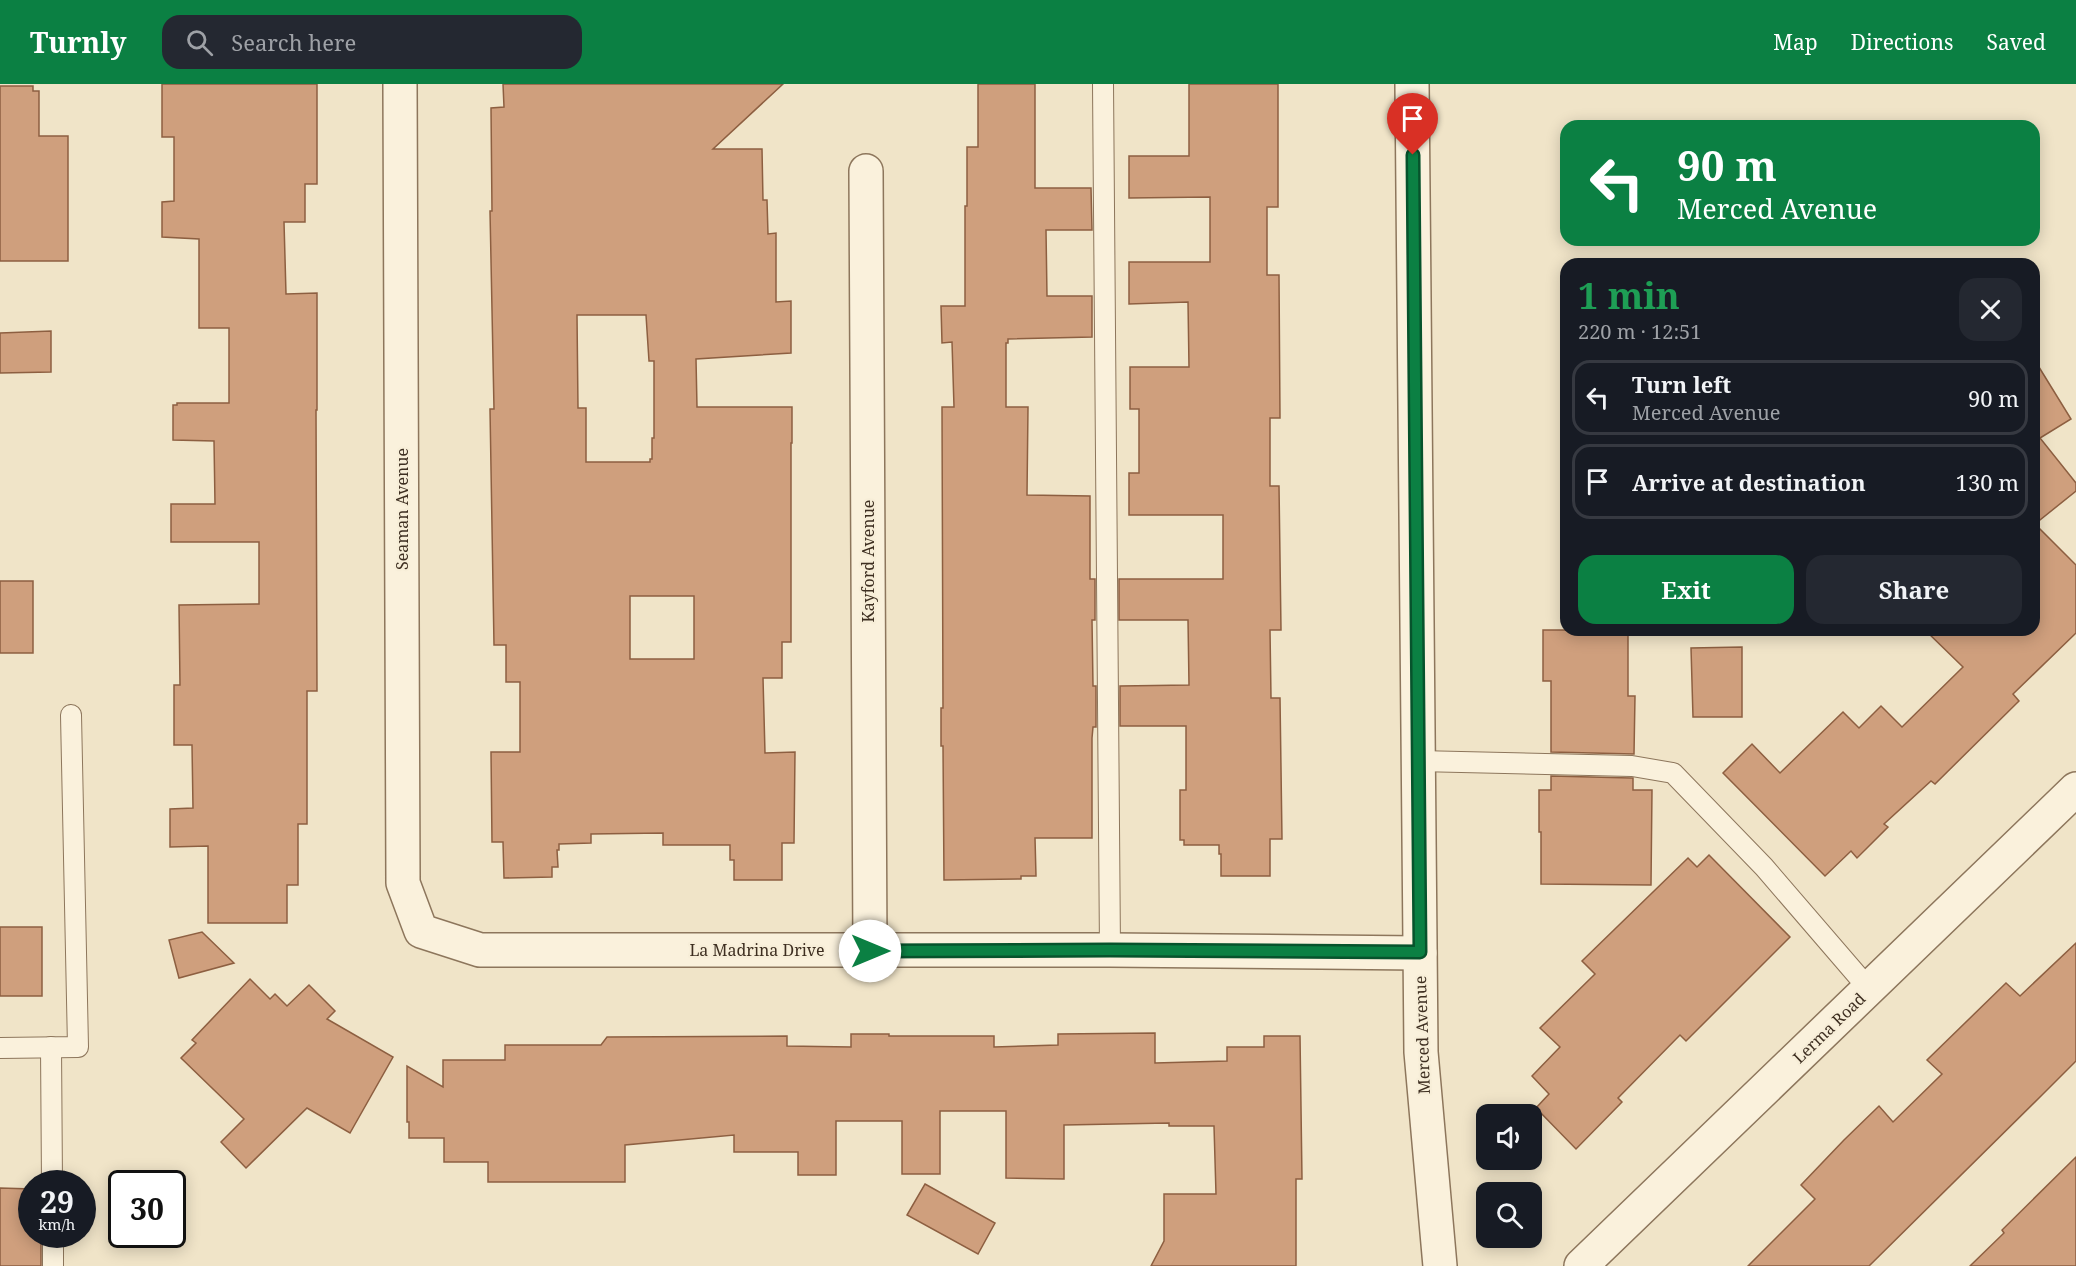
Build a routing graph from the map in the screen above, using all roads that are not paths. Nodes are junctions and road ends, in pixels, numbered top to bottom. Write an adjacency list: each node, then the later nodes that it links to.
1 (400, 84): 8 (street, Seaman Avenue)
2 (1103, 84): 9 (lane)
3 (1412, 84): 6 (street, Merced Avenue)
4 (866, 171): 10 (street, Kayford Avenue)
5 (71, 715): 13 (lane)
6 (1418, 761): 11 (street, Merced Avenue); 12 (lane)
7 (2076, 789): 12 (street, Lerma Road)
8 (421, 931): 10 (street, La Madrina Drive)
9 (1110, 950): 10 (street, La Madrina Drive); 11 (street, La Madrina Drive)
10 (870, 951)
11 (1420, 952): 18 (street, Merced Avenue)
12 (1869, 989): 19 (street, Lerma Road)
13 (51, 1047): 14 (lane); 15 (lane)
14 (0, 1048)
15 (52, 1170)
16 (53, 1248): 17 (lane)
17 (53, 1266)
18 (1440, 1266)
19 (1581, 1266)

